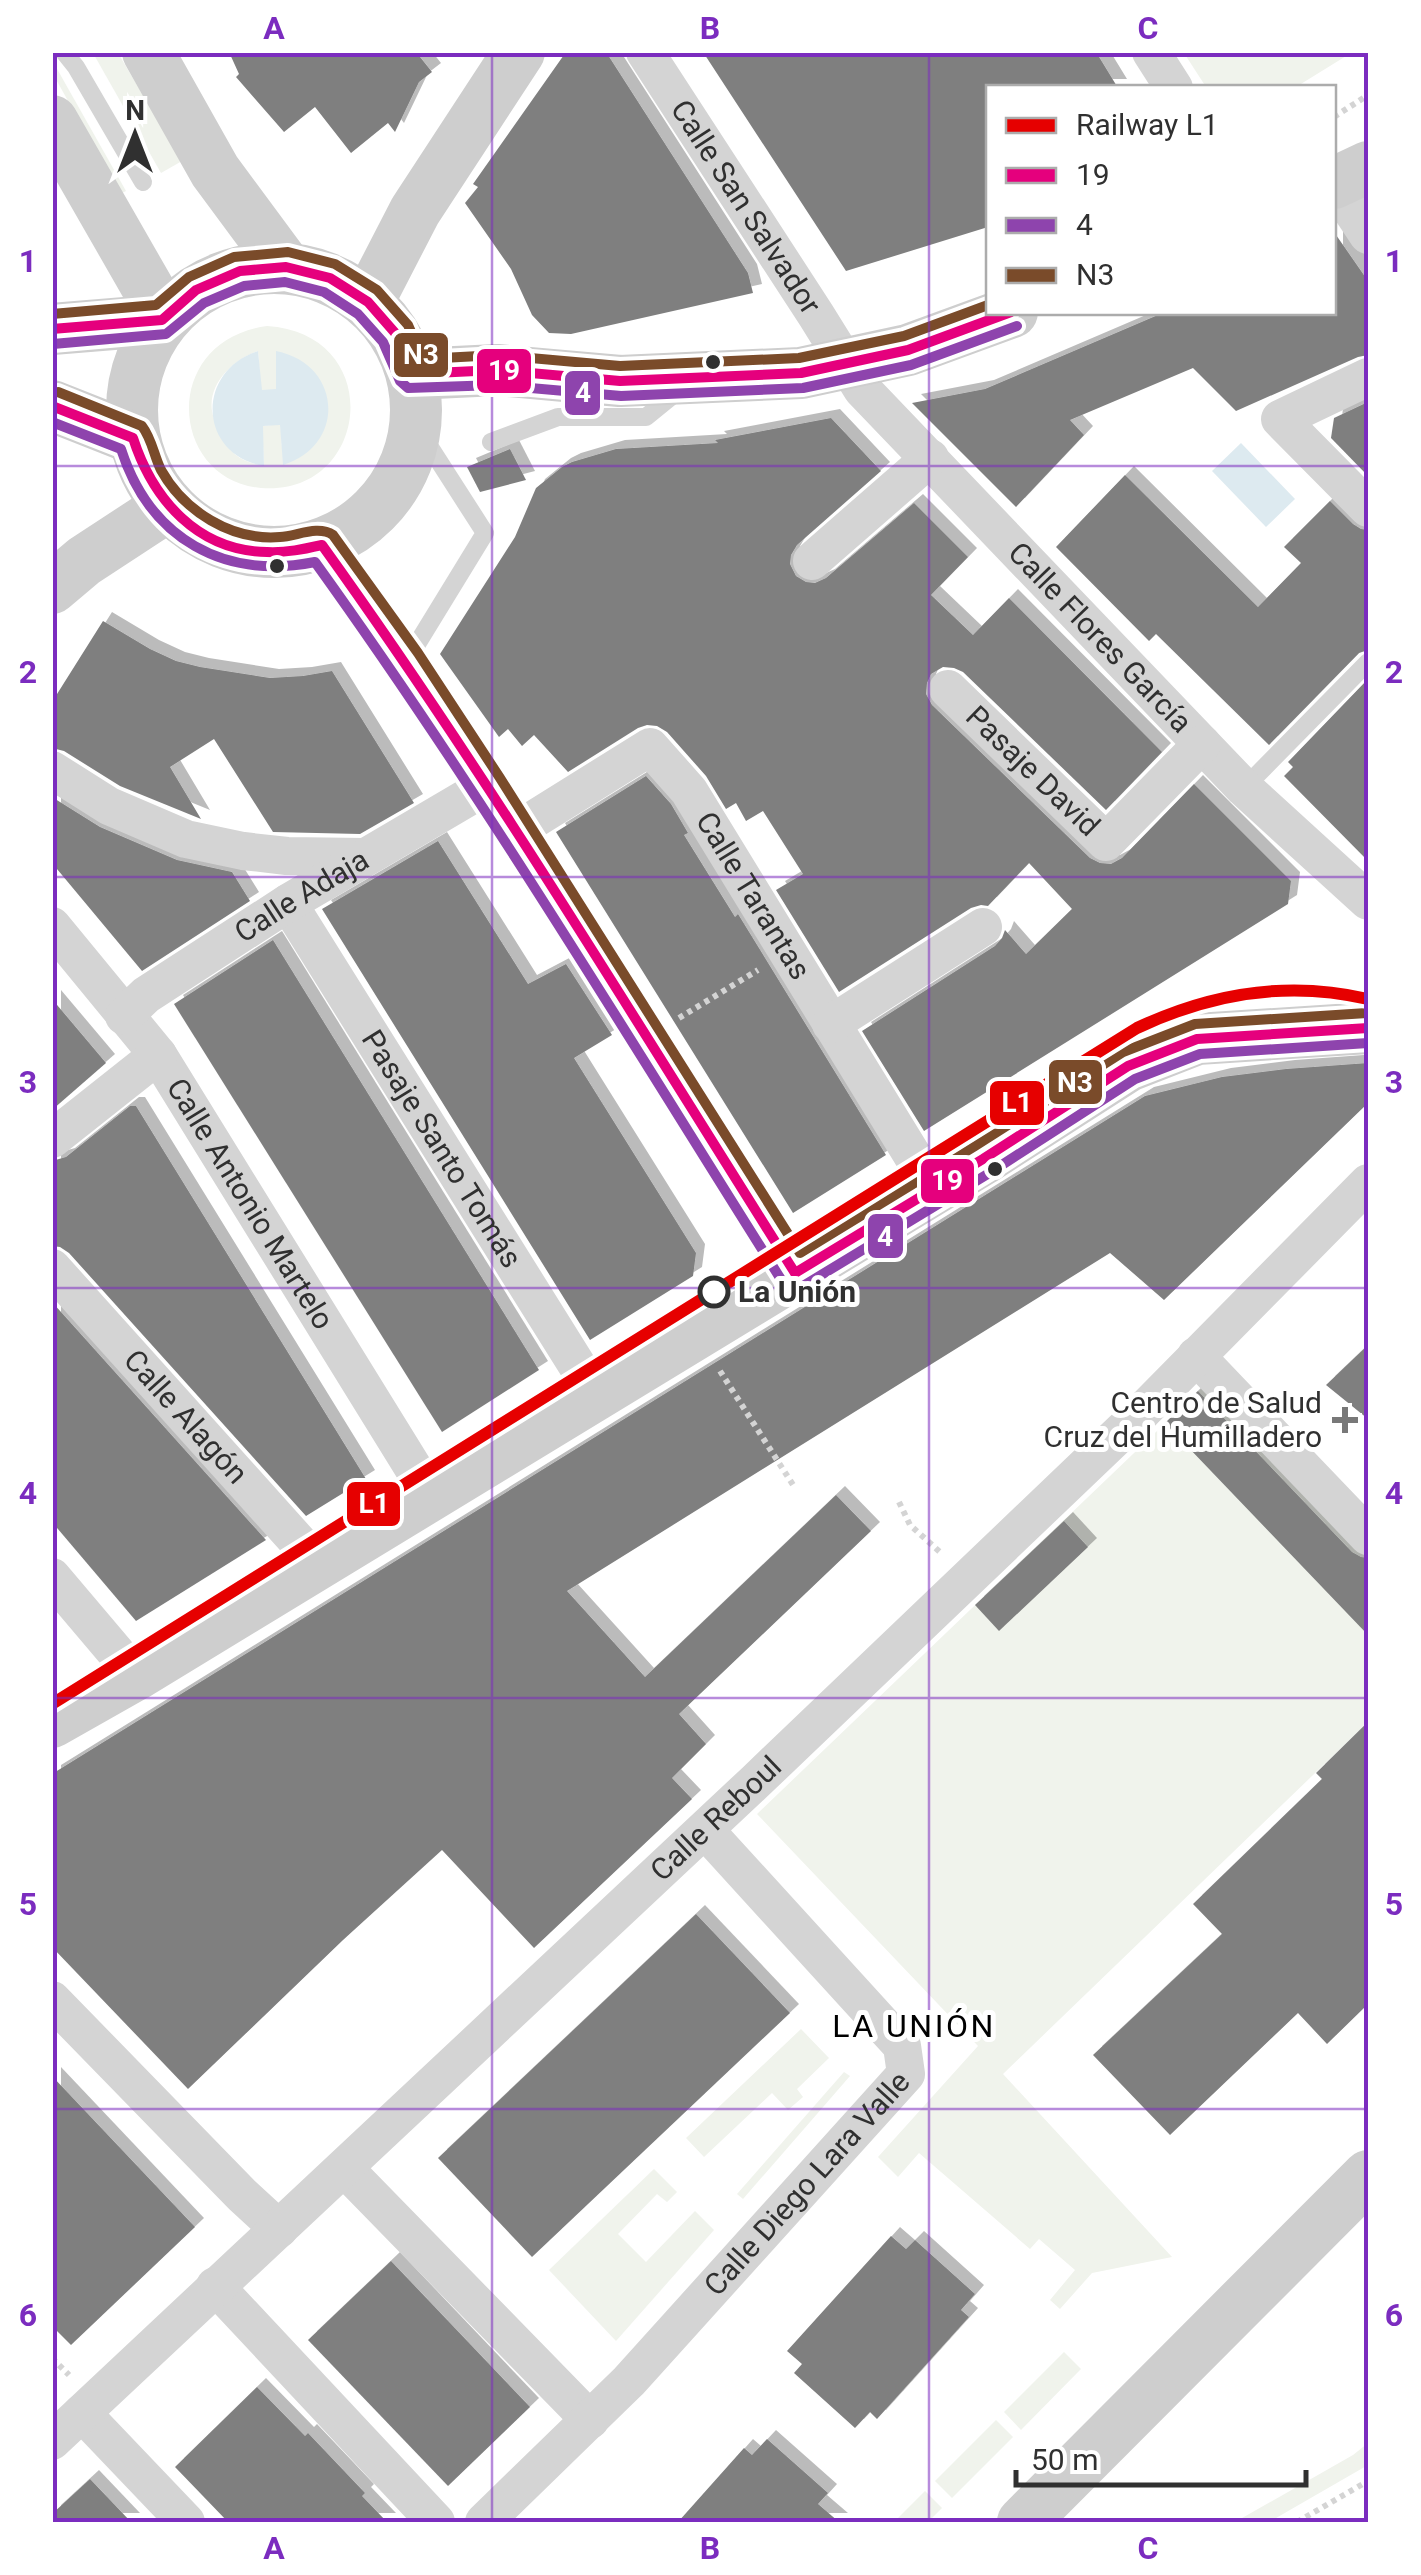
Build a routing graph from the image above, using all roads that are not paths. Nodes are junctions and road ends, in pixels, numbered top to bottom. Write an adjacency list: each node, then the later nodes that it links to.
1 (148, 52): 13 (main road)
2 (519, 52): 14 (main road)
3 (645, 52): 18 (street, Calle San Salvador)
4 (1151, 52): 6 (street)
5 (71, 57): 9 (lane)
6 (1172, 85)
7 (52, 122): 16 (main road)
8 (1368, 167): 10 (main road)
9 (143, 182)
10 (1336, 183)
11 (1336, 187): 12 (street)
12 (1368, 235)
13 (286, 267): 14 (main road); 16 (main road)
14 (368, 302): 19 (main road)
15 (1004, 315): 18 (main road)
16 (163, 319): 17 (main road); 24 (main road)
17 (52, 328)
18 (844, 363): 21 (main road); 26 (street, Calle Flores García)
19 (414, 374): 21 (main road); 23 (main road)
20 (1368, 377): 28 (street)
21 (694, 378): 25 (lane)
22 (52, 406): 24 (main road)
23 (416, 427): 29 (main road); 32 (lane)
24 (133, 438): 27 (main road)
25 (490, 442)
26 (930, 458): 30 (street); 35 (street, Calle Flores García)
27 (168, 506): 29 (main road); 31 (main road)
28 (1368, 508)
29 (322, 544): 32 (street)
30 (812, 561)
31 (52, 588)
32 (406, 662): 37 (street)
33 (1368, 662): 38 (lane)
34 (948, 689): 35 (street, Pasaje David)
35 (1202, 744): 38 (street, Calle Flores García)
36 (52, 770): 40 (street)
37 (488, 786): 39 (street); 40 (street, Calle Adaja)
38 (1244, 788): 41 (street, Calle Flores García)
39 (514, 832): 46 (street, Calle Tarantas); 53 (street)
40 (366, 857): 42 (street, Calle Adaja)
41 (1368, 901)
42 (288, 903): 45 (street, Calle Adaja); 55 (street, Pasaje Santo Tomás)
43 (52, 926): 45 (street, Calle Antonio Martelo)
44 (983, 927): 46 (street)
45 (124, 1016): 48 (street, Calle Antonio Martelo)
46 (831, 1024): 51 (street, Calle Tarantas)
47 (1368, 1028): 51 (main road)
48 (158, 1055): 49 (street); 56 (street, Calle Antonio Martelo)
49 (52, 1139)
50 (1368, 1183): 54 (street, Calle Reboul)
51 (933, 1189): 53 (main road)
52 (52, 1268): 58 (street, Calle Alagón)
53 (794, 1273): 55 (main road)
54 (1196, 1356): 57 (street); 62 (street, Calle Reboul)
55 (595, 1394): 56 (main road)
56 (430, 1495): 58 (main road)
57 (1368, 1536)
58 (318, 1564): 60 (main road)
59 (52, 1577): 60 (street)
60 (135, 1675): 61 (main road)
61 (52, 1722)
62 (704, 1830): 64 (street, Calle Reboul); 69 (street, Calle Diego Lara Valle)
63 (52, 2000): 66 (street)
64 (345, 2169): 66 (street, Calle Reboul); 69 (street)
65 (1368, 2176): 74 (main road)
66 (279, 2228): 67 (street, Calle Reboul)
67 (216, 2286): 68 (street, Calle Reboul); 72 (street)
68 (82, 2413): 70 (street, Calle Reboul); 71 (street)
69 (590, 2420): 73 (street, Calle Diego Lara Valle)
70 (52, 2441)
71 (186, 2522)
72 (436, 2522)
73 (484, 2522)
74 (1023, 2522)

